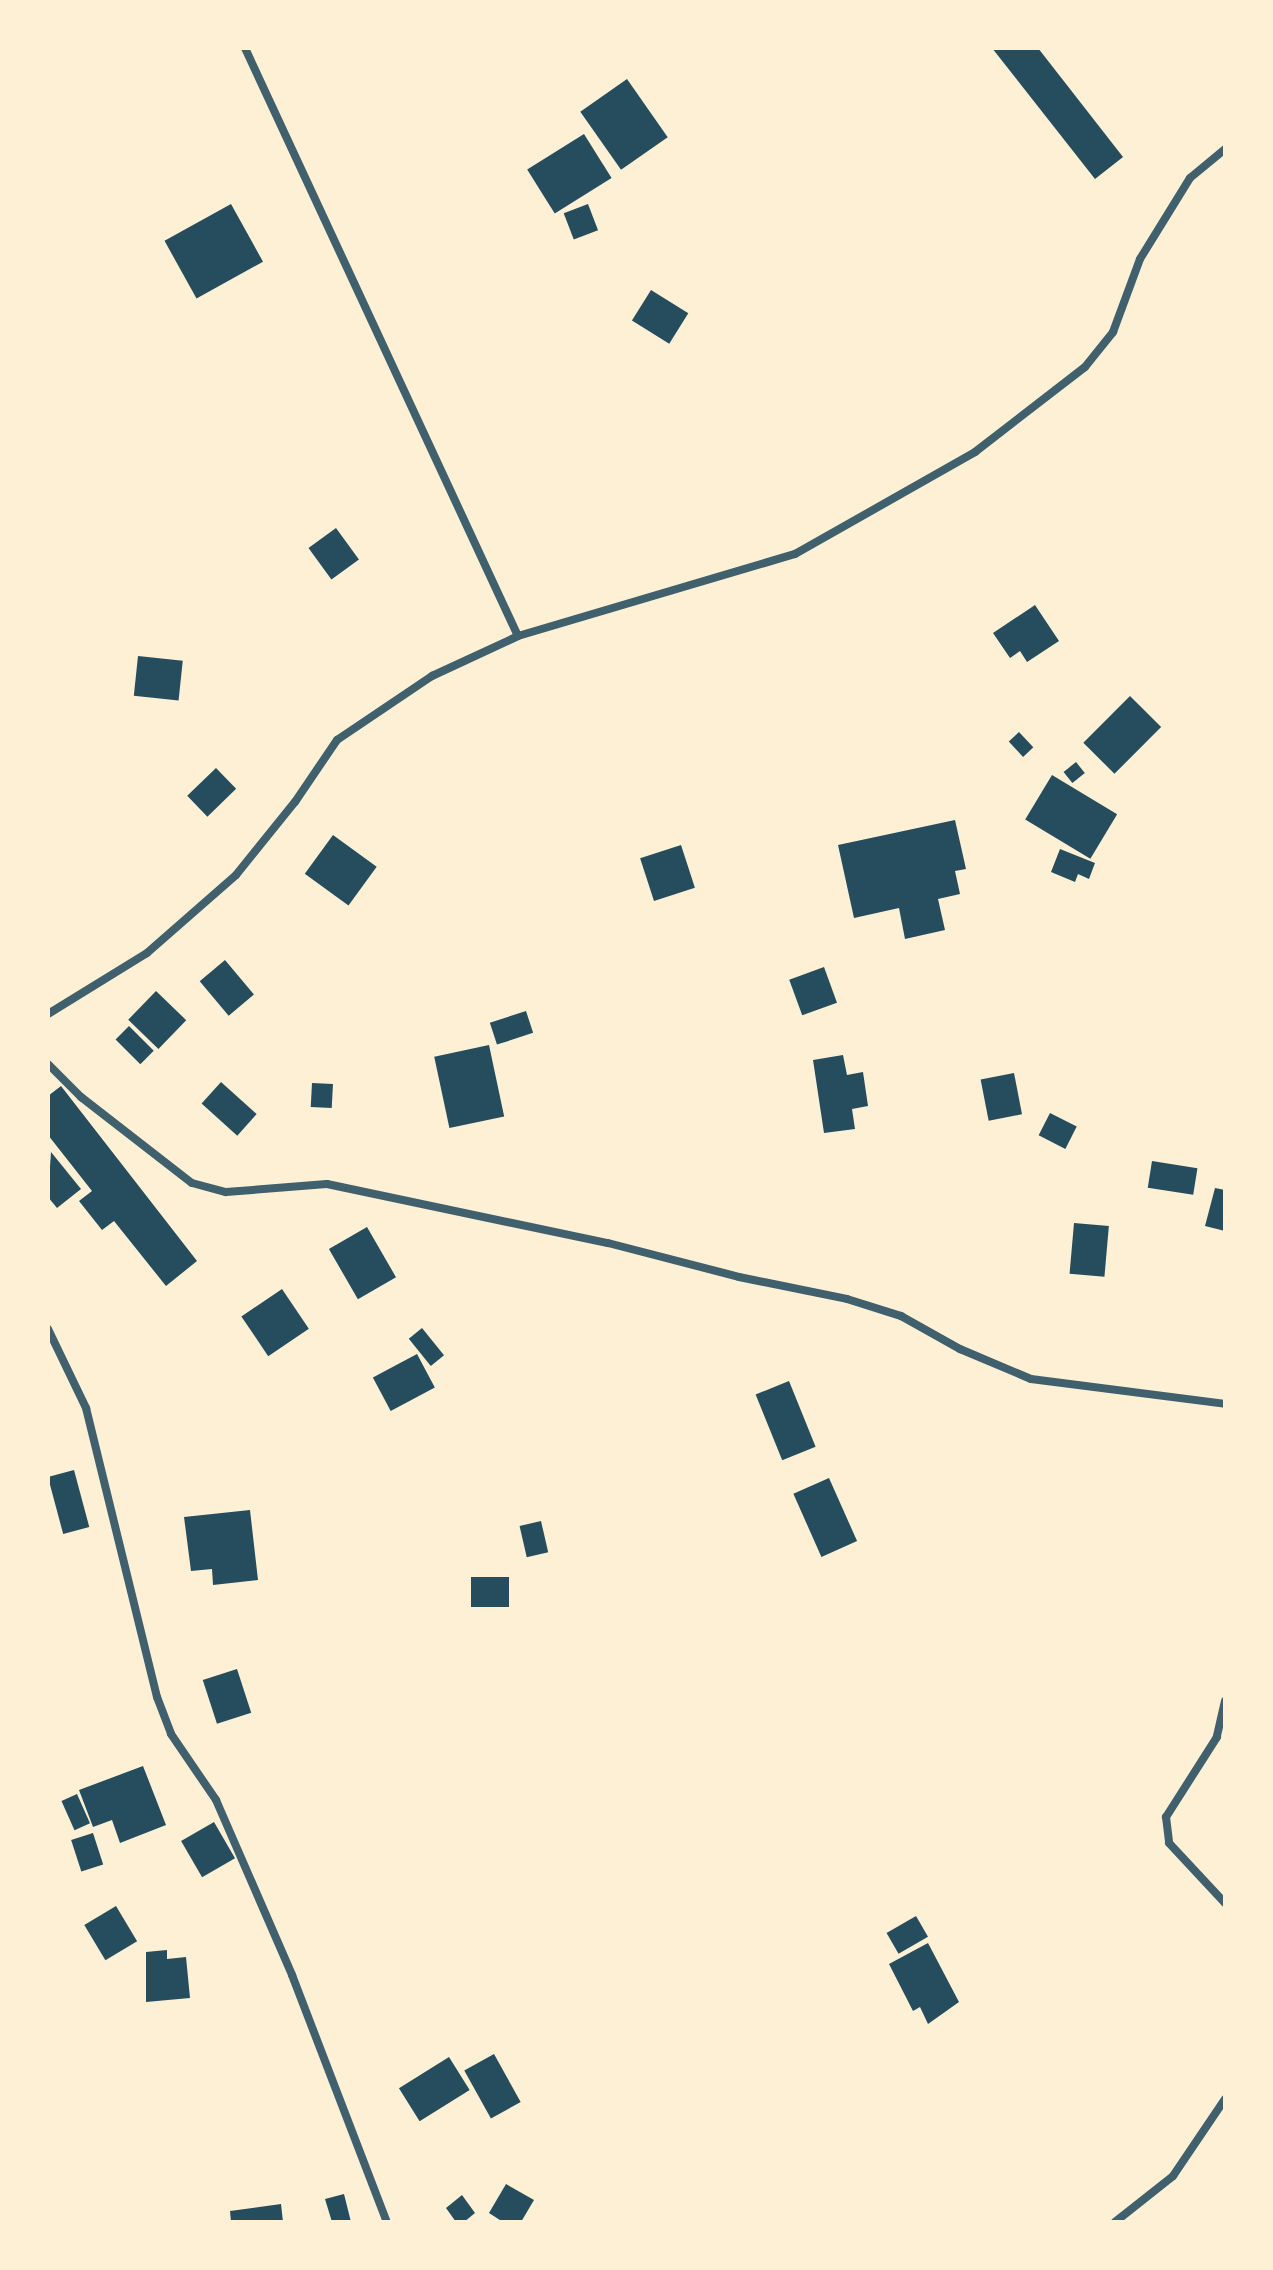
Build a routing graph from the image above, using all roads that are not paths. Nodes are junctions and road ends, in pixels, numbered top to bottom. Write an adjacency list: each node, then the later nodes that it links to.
1 (245, 48): 3 (street)
2 (1225, 149): 3 (street)
3 (518, 636): 4 (street)
4 (48, 1014)
5 (48, 1064): 7 (street)
6 (48, 1329): 11 (street)
7 (1225, 1404)
8 (1225, 1701): 9 (street)
9 (1225, 1903)
10 (1225, 2099): 12 (street)
11 (387, 2222)
12 (1115, 2222)

